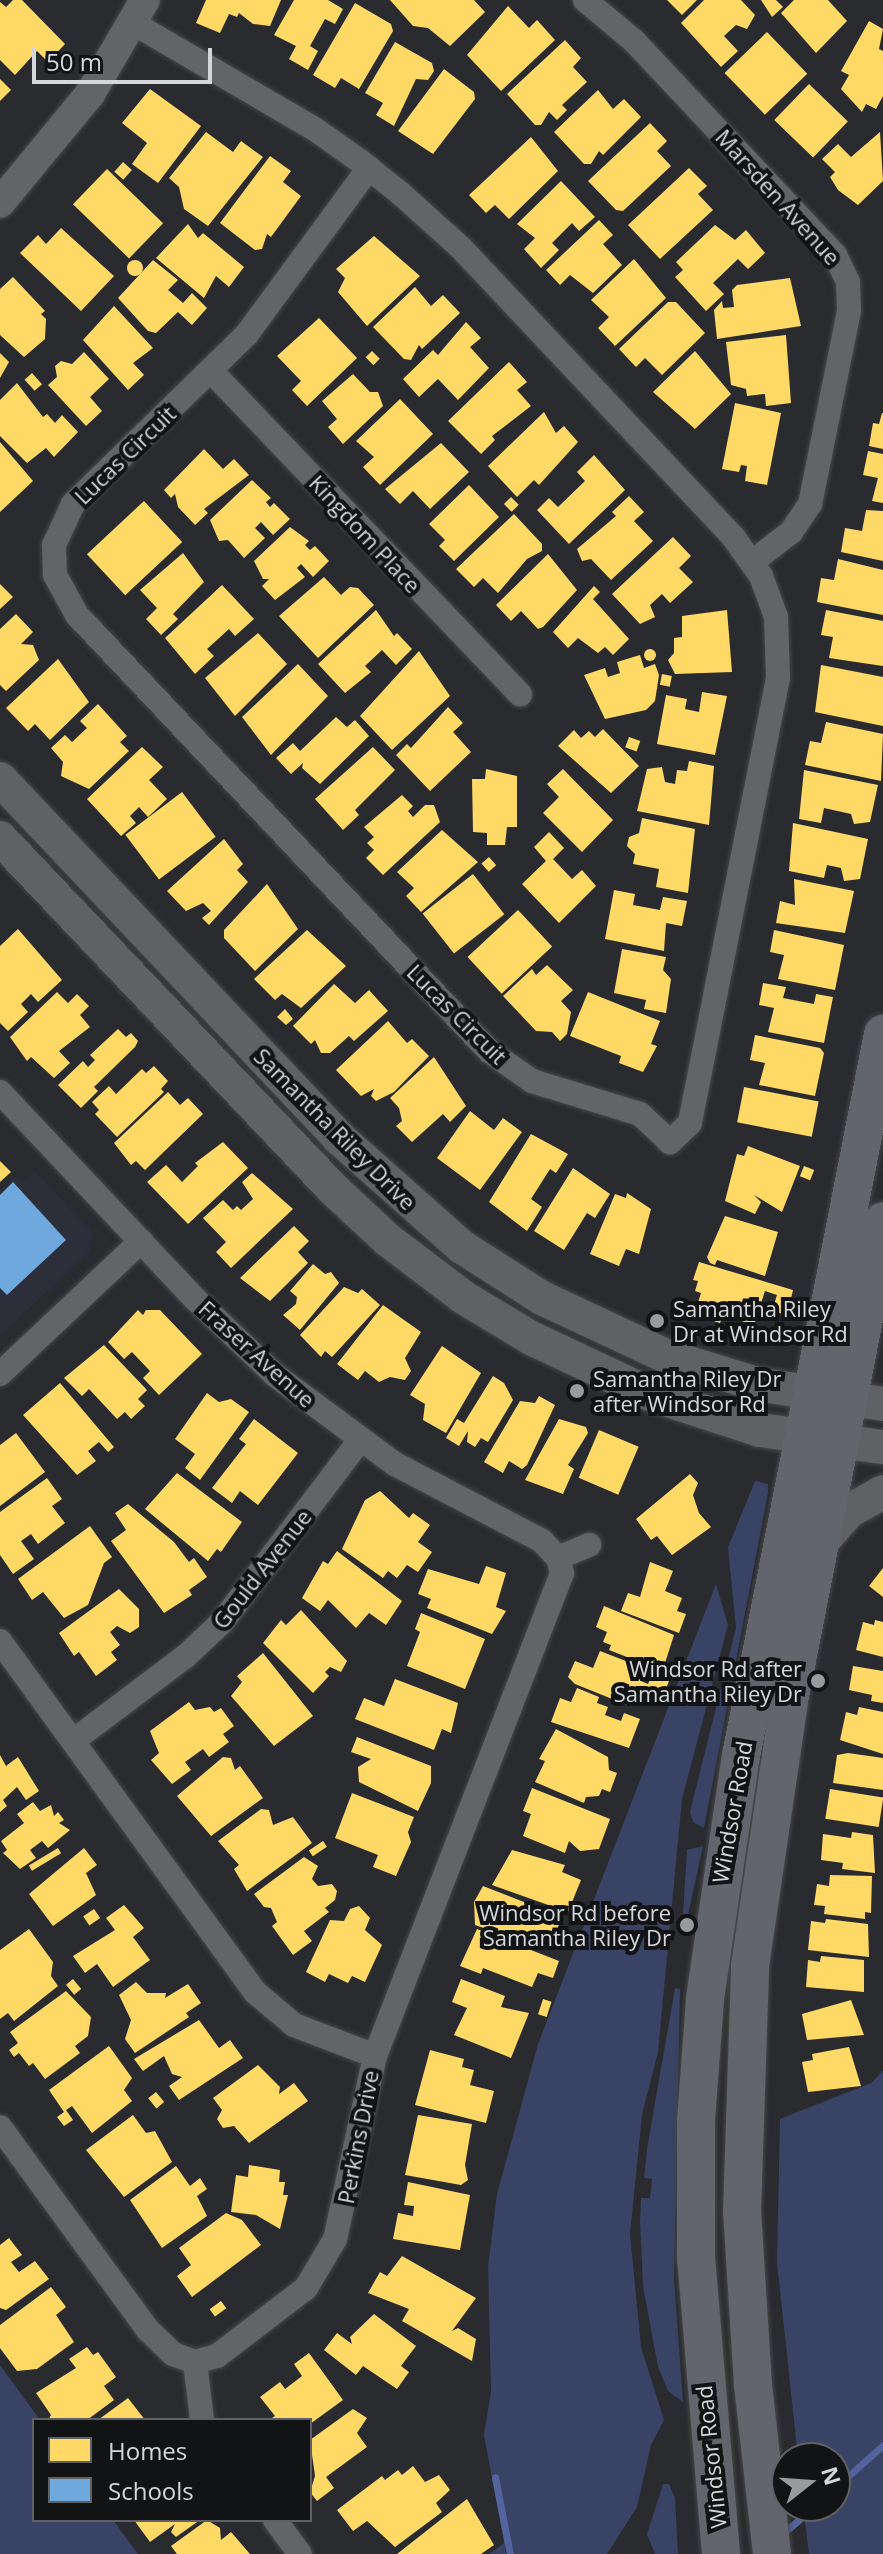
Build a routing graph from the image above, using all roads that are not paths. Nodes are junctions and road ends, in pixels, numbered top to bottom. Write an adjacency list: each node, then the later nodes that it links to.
1 (585, 0): 6 (street, Marsden Avenue)
2 (139, 12): 3 (street, Lucas Circuit); 4 (street)
3 (369, 168): 5 (street, Lucas Circuit); 6 (street, Lucas Circuit)
4 (0, 203)
5 (212, 372): 6 (street, Lucas Circuit); 7 (street, Kingdom Place)
6 (752, 562)
7 (520, 694)
8 (0, 779): 15 (main road, Samantha Riley Drive)
9 (0, 838): 16 (main road, Samantha Riley Drive)
10 (883, 1034): 15 (main road, Windsor Road)
11 (0, 1092): 13 (street, Fraser Avenue)
12 (883, 1221): 15 (main road, Windsor Road)
13 (141, 1241): 14 (street); 17 (street, Fraser Avenue)
14 (0, 1374)
15 (848, 1399): 16 (main road, Windsor Road)
16 (822, 1438): 18 (main road, Samantha Riley Drive); 21 (main road, Windsor Road); 31 (main road, Windsor Road)
17 (359, 1441): 22 (street, Fraser Avenue); 24 (street, Gould Avenue)
18 (883, 1447)
19 (883, 1492): 21 (main road)
20 (589, 1545): 22 (street)
21 (819, 1545): 32 (main road, Windsor Road)
22 (558, 1558): 25 (street)
23 (0, 1641): 24 (street, Perkins Drive)
24 (73, 1741): 25 (street, Perkins Drive)
25 (375, 2056): 27 (street, Perkins Drive)
26 (0, 2127): 27 (street)
27 (195, 2362): 28 (street)
28 (202, 2418)
29 (276, 2522): 30 (street)
30 (300, 2554)
31 (721, 2554)
32 (772, 2554)

